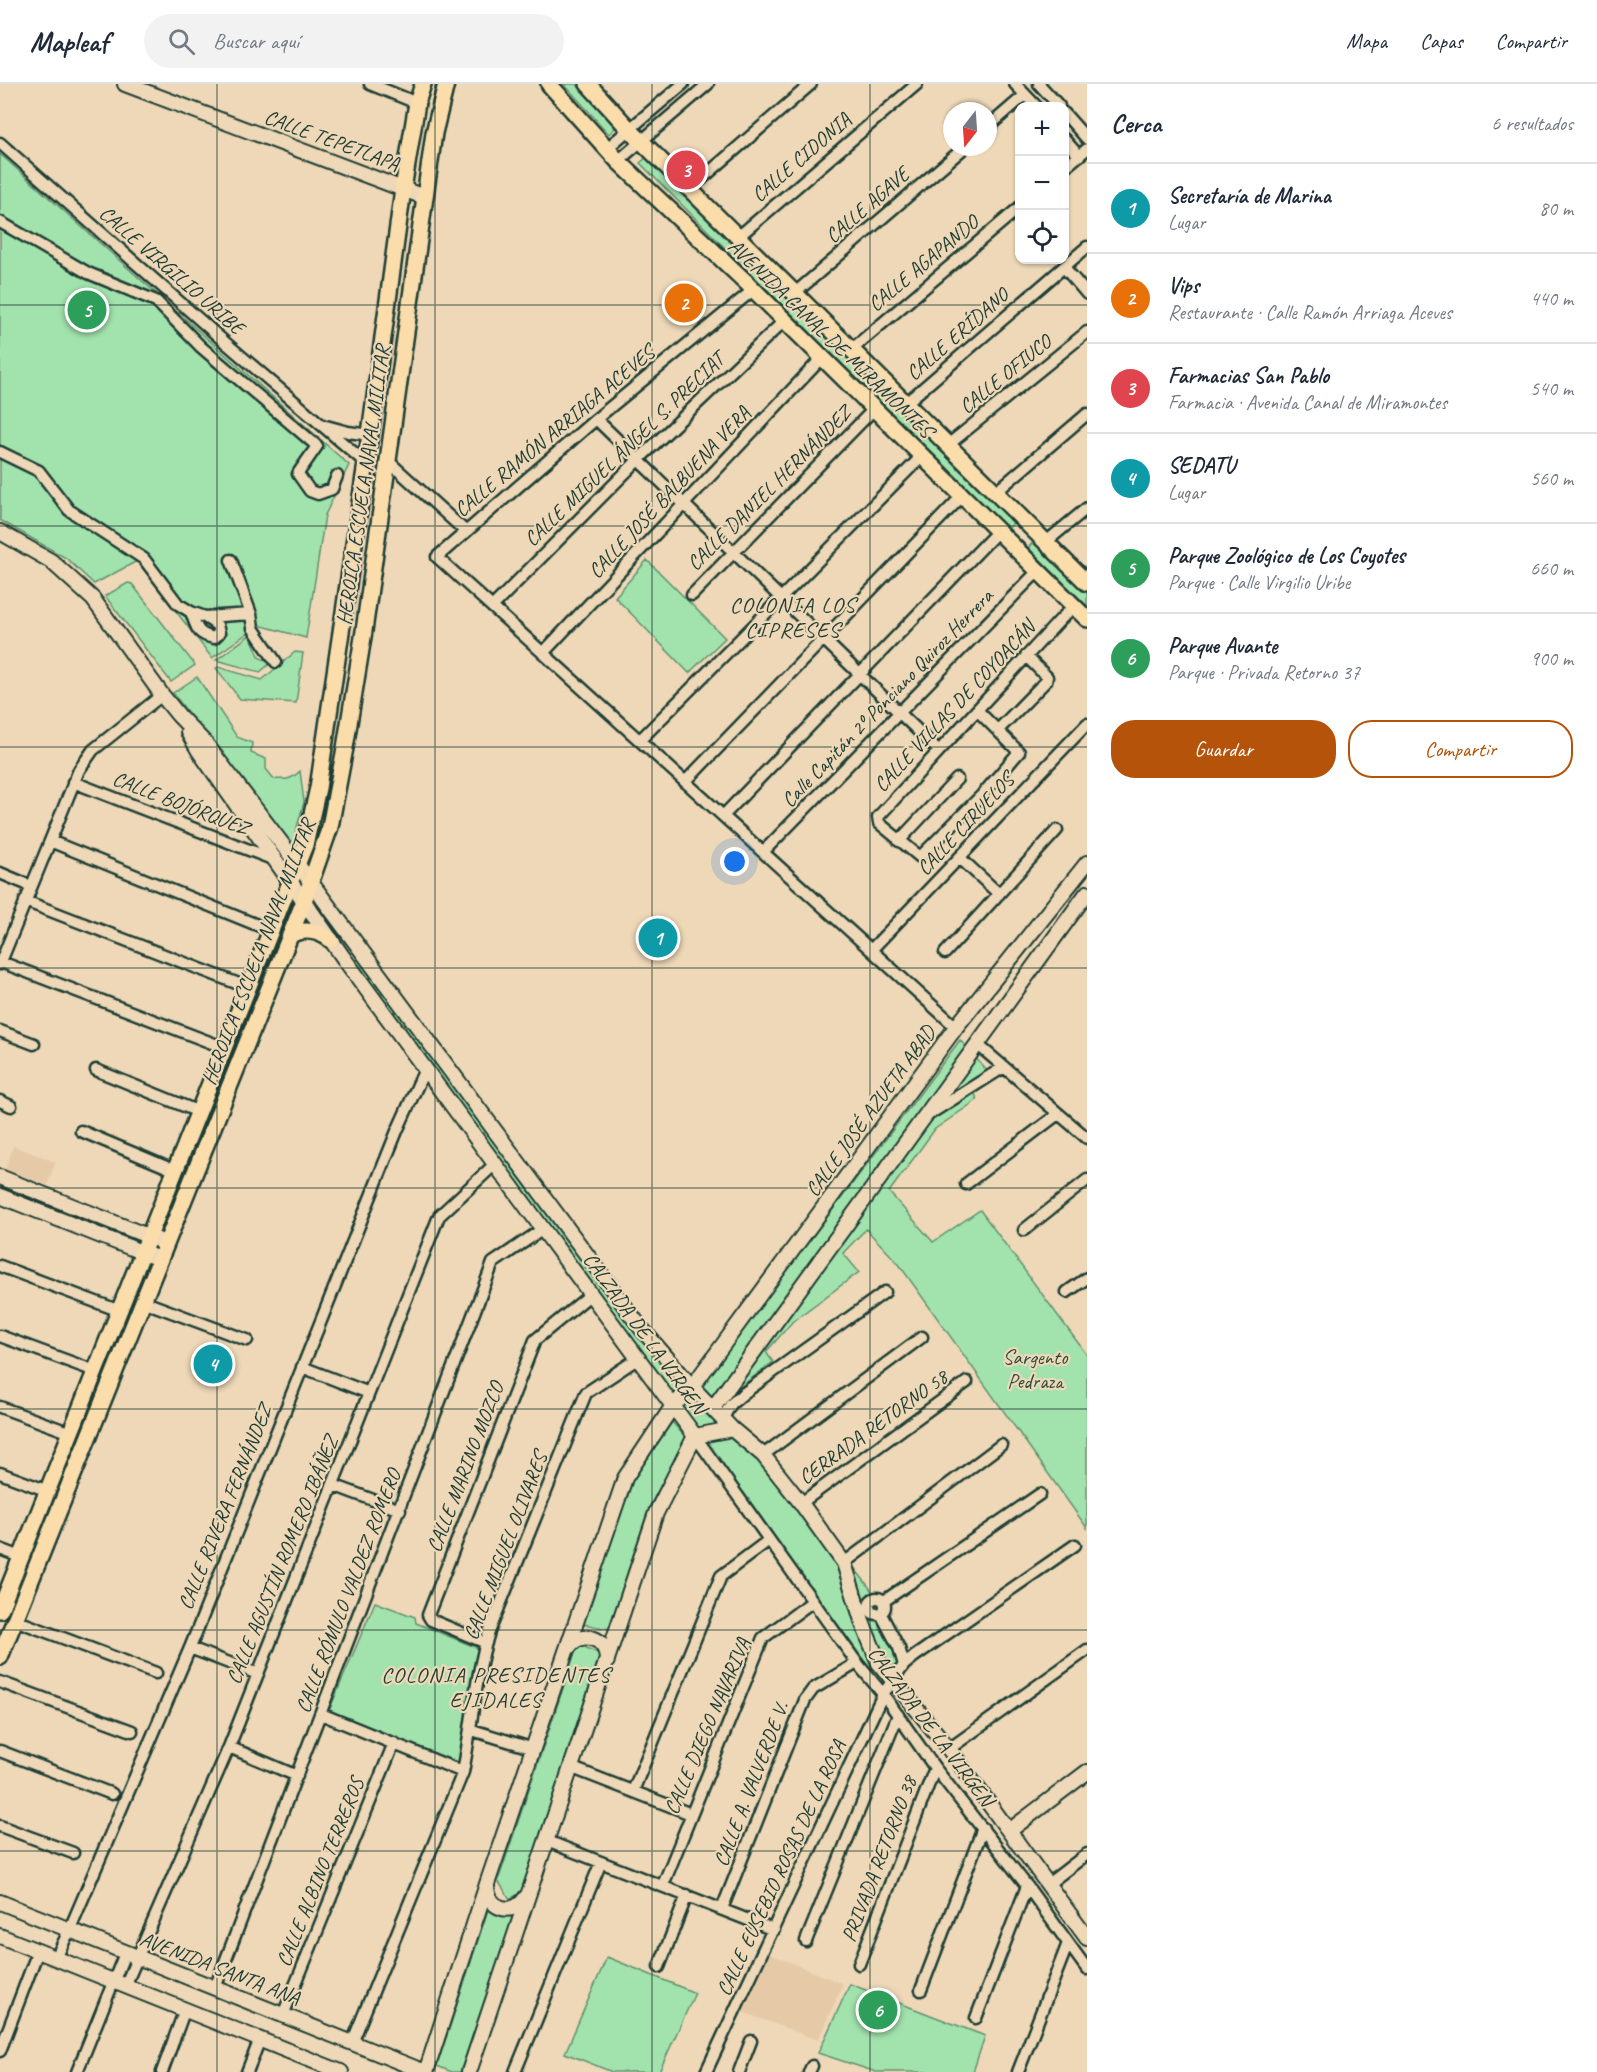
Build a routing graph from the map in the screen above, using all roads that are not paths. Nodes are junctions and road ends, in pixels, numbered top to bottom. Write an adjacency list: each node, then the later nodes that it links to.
1 (125, 84): 13 (street, CALLE TEPETLAPA)
2 (370, 84): 18 (street)
3 (423, 84): 18 (main road, HEROICA ESCUELA NAVAL MILITAR)
4 (446, 84): 33 (main road, HEROICA ESCUELA NAVAL MILITAR)
5 (549, 84): 26 (main road, AVENIDA CANAL DE MIRAMONTES)
6 (588, 84): 21 (main road, AVENIDA CANAL DE MIRAMONTES)
7 (683, 84): 21 (street)
8 (708, 84): 23 (street)
9 (811, 84): 32 (street)
10 (917, 84): 14 (street, CALLE CIDONIA)
11 (1016, 84): 15 (street)
12 (1039, 84): 17 (street)
13 (147, 88): 31 (street, CALLE TEPETLAPA)
14 (904, 88): 36 (street, CALLE CIDONIA)
15 (1025, 95): 16 (street); 20 (street)
16 (1032, 102)
17 (1055, 102)
18 (417, 103): 31 (main road, HEROICA ESCUELA NAVAL MILITAR)
19 (1069, 118): 22 (street)
20 (997, 119)
21 (630, 130): 23 (main road, AVENIDA CANAL DE MIRAMONTES); 26 (street)
22 (1087, 139)
23 (641, 141): 29 (street); 32 (main road, AVENIDA CANAL DE MIRAMONTES)
24 (1069, 142): 27 (street)
25 (0, 144): 50 (street, CALLE VIRGILIO URIBE)
26 (606, 149): 29 (main road, AVENIDA CANAL DE MIRAMONTES)
27 (1083, 152): 30 (street)
28 (955, 156): 40 (street, CALLE AGAVE)
29 (618, 161): 39 (main road, AVENIDA CANAL DE MIRAMONTES)
30 (1069, 164)
31 (403, 189): 33 (street, CALLE TEPETLAPA); 51 (main road, HEROICA ESCUELA NAVAL MILITAR)
32 (690, 189): 36 (main road, AVENIDA CANAL DE MIRAMONTES)
33 (424, 197): 55 (main road, HEROICA ESCUELA NAVAL MILITAR)
34 (1015, 215): 44 (street, CALLE AGAPANDO)
35 (0, 222): 58 (street)
36 (738, 237): 40 (main road, AVENIDA CANAL DE MIRAMONTES)
37 (1087, 247): 38 (street, CALLE ERÍDANO)
38 (1064, 267): 41 (street); 46 (street, CALLE ERÍDANO)
39 (753, 290): 42 (main road, AVENIDA CANAL DE MIRAMONTES); 49 (street, CALLE RAMÓN ARRIAGA ACEVES)
40 (795, 293): 44 (main road, AVENIDA CANAL DE MIRAMONTES)
41 (1087, 294)
42 (784, 321): 45 (main road, AVENIDA CANAL DE MIRAMONTES); 56 (street, CALLE MIGUEL ÁNGEL S. PRECIAT)
43 (1087, 332): 52 (street, CALLE OFIUCO)
44 (852, 350): 46 (main road, AVENIDA CANAL DE MIRAMONTES)
45 (822, 358): 47 (main road, AVENIDA CANAL DE MIRAMONTES); 61 (street, CALLE JOSÉ BALBUENA VERA)
46 (906, 404): 52 (main road, AVENIDA CANAL DE MIRAMONTES)
47 (874, 409): 54 (main road, AVENIDA CANAL DE MIRAMONTES); 68 (street, CALLE DANIEL HERNÁNDEZ)
48 (1087, 414): 59 (street)
49 (596, 419): 56 (street); 64 (street, CALLE RAMÓN ARRIAGA ACEVES)
50 (320, 423): 51 (street, CALLE VIRGILIO URIBE); 57 (street, CALLE VIRGILIO URIBE)
51 (370, 435): 57 (main road, HEROICA ESCUELA NAVAL MILITAR)
52 (948, 445): 59 (main road, AVENIDA CANAL DE MIRAMONTES)
53 (0, 452): 77 (street)
54 (922, 456): 60 (main road, AVENIDA CANAL DE MIRAMONTES); 74 (street)
55 (387, 460): 64 (street); 82 (main road, HEROICA ESCUELA NAVAL MILITAR)
56 (638, 460): 61 (street); 76 (street, CALLE MIGUEL ÁNGEL S. PRECIAT)
57 (366, 463): 81 (main road, HEROICA ESCUELA NAVAL MILITAR)
58 (338, 476)
59 (996, 492): 63 (main road, AVENIDA CANAL DE MIRAMONTES)
60 (962, 496): 66 (main road, AVENIDA CANAL DE MIRAMONTES); 83 (street)
61 (684, 504): 68 (street); 84 (street, CALLE JOSÉ BALBUENA VERA)
62 (1087, 507): 67 (street)
63 (1021, 517): 66 (main road); 67 (main road, AVENIDA CANAL DE MIRAMONTES)
64 (465, 531): 76 (street, CALLE RAMÓN ARRIAGA ACEVES)
65 (0, 532): 88 (street, CALZADA DE LA VIRGEN)
66 (1000, 534): 69 (main road, AVENIDA CANAL DE MIRAMONTES); 87 (street)
67 (1044, 540): 69 (main road); 72 (main road, AVENIDA CANAL DE MIRAMONTES)
68 (734, 552): 73 (street, CALLE DANIEL HERNÁNDEZ); 74 (street)
69 (1020, 554): 71 (main road, AVENIDA CANAL DE MIRAMONTES)
70 (231, 560): 78 (street)
71 (1038, 571): 75 (main road, AVENIDA CANAL DE MIRAMONTES); 90 (street, Calle Capitán 2º Ponciano Quiroz Herrera)
72 (1087, 583)
73 (692, 595)
74 (782, 598): 83 (street); 94 (street)
75 (1074, 606): 80 (main road, AVENIDA CANAL DE MIRAMONTES); 85 (street, CALLE VILLAS DE COYOACÁN)
76 (492, 607): 84 (street)
77 (191, 612): 79 (street); 79 (street)
78 (251, 614): 79 (street); 86 (street)
79 (206, 617)
80 (1087, 619)
81 (342, 629): 82 (main road); 107 (main road, HEROICA ESCUELA NAVAL MILITAR)
82 (364, 631): 109 (main road, HEROICA ESCUELA NAVAL MILITAR)
83 (824, 639): 87 (street); 98 (street)
84 (543, 653): 94 (street)
85 (1026, 656): 89 (street, CALLE VILLAS DE COYOACÁN); 93 (street)
86 (276, 662)
87 (860, 674): 90 (street); 99 (street)
88 (162, 695): 91 (street, CALZADA DE LA VIRGEN); 97 (street)
89 (976, 710): 93 (street); 95 (street, CALLE VILLAS DE COYOACÁN)
90 (899, 712): 95 (street); 103 (street, Calle Capitán 2º Ponciano Quiroz Herrera)
91 (179, 716): 105 (street, CALZADA DE LA VIRGEN); 107 (street, CALZADA DE LA VIRGEN)
92 (1087, 724): 104 (street, CALLE CIRUELOS)
93 (998, 730): 101 (street, CALLE VILLAS DE COYOACÁN)
94 (640, 740): 98 (street)
95 (939, 750): 101 (street, CALLE VILLAS DE COYOACÁN)
96 (957, 779): 101 (street)
97 (73, 782): 102 (street); 105 (street, CALLE BOJÓRQUEZ)
98 (685, 782): 99 (street)
99 (723, 816): 103 (street)
100 (1057, 830): 113 (street)
101 (899, 840)
102 (50, 841): 111 (street); 117 (street)
103 (763, 852): 121 (street)
104 (960, 858): 113 (street); 121 (street, CALLE CIRUELOS)
105 (275, 860): 110 (street, CALZADA DE LA VIRGEN)
106 (1087, 863): 116 (street, CALLE JOSÉ AZUETA ABAD)
107 (298, 865): 109 (street, CALZADA DE LA VIRGEN); 110 (main road, HEROICA ESCUELA NAVAL MILITAR)
108 (0, 873): 111 (street)
109 (310, 882): 115 (main road, HEROICA ESCUELA NAVAL MILITAR); 166 (street, CALZADA DE LA VIRGEN)
110 (291, 883): 115 (street, CALZADA DE LA VIRGEN); 117 (main road, HEROICA ESCUELA NAVAL MILITAR)
111 (31, 886): 114 (street)
112 (1087, 893): 118 (street)
113 (999, 894): 122 (street)
114 (25, 901): 123 (street); 126 (street)
115 (304, 901): 119 (main road, HEROICA ESCUELA NAVAL MILITAR); 120 (street, CALZADA DE LA VIRGEN)
116 (1042, 921): 118 (street); 124 (street, CALLE JOSÉ AZUETA ABAD)
117 (272, 931): 126 (main road, HEROICA ESCUELA NAVAL MILITAR)
118 (1058, 933): 125 (street)
119 (290, 935): 120 (main road); 149 (main road, HEROICA ESCUELA NAVAL MILITAR)
120 (331, 940): 133 (street, CALZADA DE LA VIRGEN)
121 (871, 950): 127 (street)
122 (945, 952)
123 (0, 963): 131 (street)
124 (1003, 969): 125 (street); 127 (street, CALLE JOSÉ AZUETA ABAD)
125 (1022, 982): 130 (street)
126 (249, 988): 131 (main road, HEROICA ESCUELA NAVAL MILITAR)
127 (956, 1027): 166 (street, CALLE JOSÉ AZUETA ABAD)
128 (0, 1031): 129 (street)
129 (34, 1044)
130 (977, 1044): 132 (street); 137 (street)
131 (225, 1048): 135 (main road, HEROICA ESCUELA NAVAL MILITAR)
132 (1004, 1067): 136 (street); 137 (street)
133 (425, 1068): 140 (street, CALZADA DE LA VIRGEN); 163 (street, CALLE RIVERA FERNÁNDEZ)
134 (96, 1070): 135 (street)
135 (200, 1112): 141 (main road, HEROICA ESCUELA NAVAL MILITAR)
136 (1058, 1114): 139 (street); 144 (street)
137 (922, 1119): 170 (street)
138 (81, 1131): 141 (street)
139 (1087, 1138)
140 (495, 1164): 146 (street, CALZADA DE LA VIRGEN); 167 (street, CALLE AGUSTÍN ROMERO IBÁÑEZ)
141 (176, 1171): 148 (main road, HEROICA ESCUELA NAVAL MILITAR)
142 (0, 1177): 148 (street)
143 (1087, 1180): 147 (street)
144 (966, 1184)
145 (0, 1196): 150 (street)
146 (543, 1229): 156 (street, CALZADA DE LA VIRGEN); 181 (street, CALLE RÓMULO VALDEZ ROMERO)
147 (1024, 1230)
148 (150, 1236): 149 (street); 150 (main road, HEROICA ESCUELA NAVAL MILITAR)
149 (165, 1243): 151 (main road, HEROICA ESCUELA NAVAL MILITAR)
150 (143, 1253): 151 (street); 158 (main road, HEROICA ESCUELA NAVAL MILITAR)
151 (159, 1259): 157 (main road, HEROICA ESCUELA NAVAL MILITAR)
152 (0, 1266): 158 (street)
153 (1087, 1278): 155 (street)
154 (885, 1292): 170 (street)
155 (1067, 1292)
156 (591, 1295): 162 (street, CALZADA DE LA VIRGEN); 190 (street, CALLE MARINO MOZCO)
157 (142, 1301): 161 (street); 189 (main road, HEROICA ESCUELA NAVAL MILITAR)
158 (120, 1311): 164 (main road, HEROICA ESCUELA NAVAL MILITAR)
159 (0, 1335): 164 (street)
160 (922, 1337): 175 (street)
161 (247, 1340)
162 (637, 1359): 169 (street, CALZADA DE LA VIRGEN); 190 (street, CALLE MIGUEL OLIVARES)
163 (303, 1367): 167 (street); 191 (street, CALLE RIVERA FERNÁNDEZ)
164 (95, 1371): 172 (main road, HEROICA ESCUELA NAVAL MILITAR)
165 (967, 1382): 180 (street, CERRADA RETORNO 58)
166 (692, 1388): 169 (street, CALLE JOSÉ AZUETA ABAD); 170 (street, CALZADA DE LA VIRGEN)
167 (369, 1393): 177 (street, CALLE AGUSTÍN ROMERO IBÁÑEZ)
168 (0, 1407): 172 (street)
169 (672, 1407): 173 (street, CALZADA DE LA VIRGEN); 193 (street, CALLE JOSÉ AZUETA ABAD)
170 (718, 1413): 171 (street, CALZADA DE LA VIRGEN)
171 (732, 1429): 173 (street); 175 (street, CALZADA DE LA VIRGEN)
172 (71, 1433): 178 (main road, HEROICA ESCUELA NAVAL MILITAR)
173 (695, 1436): 182 (street, CALZADA DE LA VIRGEN); 197 (street)
174 (1001, 1444): 186 (street)
175 (763, 1455): 180 (street, CALZADA DE LA VIRGEN)
176 (0, 1473): 178 (street)
177 (333, 1485): 181 (street); 199 (street, CALLE AGUSTÍN ROMERO IBÁÑEZ)
178 (48, 1491): 185 (main road, HEROICA ESCUELA NAVAL MILITAR)
179 (1040, 1494): 196 (street)
180 (801, 1503): 186 (street, CALZADA DE LA VIRGEN)
181 (400, 1510): 203 (street, CALLE RÓMULO VALDEZ ROMERO)
182 (769, 1540): 187 (street, CALZADA DE LA VIRGEN); 217 (street)
183 (1075, 1545): 196 (street)
184 (0, 1549): 185 (street)
185 (21, 1557): 188 (main road, HEROICA ESCUELA NAVAL MILITAR)
186 (844, 1563): 200 (street, CALZADA DE LA VIRGEN)
187 (813, 1601): 195 (street, CALZADA DE LA VIRGEN); 219 (street, CALLE DIEGO NAVARIVA)
188 (0, 1610)
189 (15, 1620): 194 (main road, HEROICA ESCUELA NAVAL MILITAR); 198 (street)
190 (486, 1643): 205 (street, CALLE MIGUEL OLIVARES)
191 (190, 1648): 199 (street); 236 (street, CALLE RIVERA FERNÁNDEZ)
192 (1087, 1650): 210 (street)
193 (566, 1653): 197 (street); 209 (street, CALLE JOSÉ AZUETA ABAD)
194 (0, 1657)
195 (857, 1663): 202 (street, CALZADA DE LA VIRGEN); 234 (street, CALLE A. VALVERDE V.)
196 (904, 1665): 200 (street, CALLE EUSEBIO ROSAS DE LA ROSA)
197 (605, 1666): 212 (street)
198 (156, 1673)
199 (258, 1674): 208 (street, CALLE AGUSTÍN ROMERO IBÁÑEZ)
200 (894, 1681): 202 (street, CALLE EUSEBIO ROSAS DE LA ROSA); 210 (street, CALZADA DE LA VIRGEN)
201 (0, 1682): 206 (street)
202 (883, 1694): 204 (street, CALZADA DE LA VIRGEN); 235 (street, CALLE EUSEBIO ROSAS DE LA ROSA)
203 (321, 1714): 207 (street); 216 (street, CALLE RÓMULO VALDEZ ROMERO)
204 (898, 1715): 213 (street, CALZADA DE LA VIRGEN); 239 (street)
205 (472, 1730): 209 (street); 214 (street, CALLE MIGUEL OLIVARES)
206 (132, 1731)
207 (394, 1743): 214 (street); 251 (street, CALLE ALBINO TERREROS)
208 (229, 1747): 216 (street); 242 (street, CALLE AGUSTÍN ROMERO IBÁÑEZ)
209 (534, 1749): 227 (street, CALLE JOSÉ AZUETA ABAD)
210 (949, 1749): 222 (street, CALZADA DE LA VIRGEN)
211 (0, 1751): 218 (street)
212 (570, 1767): 217 (street); 223 (street)
213 (935, 1768): 221 (street, CALZADA DE LA VIRGEN); 244 (street, PRIVADA RETORNO 38)
214 (463, 1772): 255 (street, CALLE MIGUEL OLIVARES)
215 (1087, 1772): 222 (street)
216 (297, 1776): 248 (street, CALLE RÓMULO VALDEZ ROMERO)
217 (633, 1791): 219 (street)
218 (112, 1794)
219 (691, 1814): 229 (street, CALLE DIEGO NAVARIVA)
220 (0, 1826): 224 (street)
221 (983, 1828): 230 (street, CALZADA DE LA VIRGEN); 249 (street)
222 (1009, 1831): 228 (street, CALZADA DE LA VIRGEN)
223 (547, 1841): 226 (street); 231 (street)
224 (73, 1853)
225 (1087, 1854): 228 (street)
226 (601, 1862): 229 (street); 263 (street)
227 (488, 1881): 231 (street); 261 (street, CALLE JOSÉ AZUETA ABAD)
228 (1048, 1884): 237 (street, CALZADA DE LA VIRGEN)
229 (663, 1885): 232 (street)
230 (1027, 1886): 240 (street, CALZADA DE LA VIRGEN); 252 (street)
231 (527, 1895): 262 (street)
232 (687, 1895): 234 (street); 245 (street)
233 (0, 1902): 236 (street, AVENIDA SANTA ANA)
234 (723, 1909): 235 (street)
235 (774, 1930): 264 (street, CALLE EUSEBIO ROSAS DE LA ROSA)
236 (69, 1931): 242 (street, AVENIDA SANTA ANA); 243 (street, CALLE RIVERA FERNÁNDEZ)
237 (1085, 1932)
238 (0, 1936): 241 (street)
239 (806, 1941)
240 (1068, 1943): 246 (street, CALZADA DE LA VIRGEN); 266 (street)
241 (38, 1951): 243 (street); 256 (street)
242 (131, 1956): 247 (street, CALLE AGUSTÍN ROMERO IBÁÑEZ); 248 (street, AVENIDA SANTA ANA)
243 (56, 1958): 247 (street)
244 (859, 1964)
245 (659, 1967)
246 (1087, 1969)
247 (119, 1983): 250 (street); 258 (street, CALLE AGUSTÍN ROMERO IBÁÑEZ)
248 (215, 1988): 251 (street, AVENIDA SANTA ANA)
249 (921, 1990)
250 (184, 2009): 253 (street); 259 (street)
251 (283, 2015): 255 (street, AVENIDA SANTA ANA)
252 (976, 2018)
253 (260, 2038): 257 (street); 260 (street)
254 (751, 2041): 265 (street)
255 (352, 2043): 261 (street, AVENIDA SANTA ANA)
256 (0, 2051)
257 (338, 2071)
258 (77, 2072)
259 (162, 2072)
260 (247, 2072)
261 (426, 2072)
262 (469, 2072)
263 (515, 2072)
264 (706, 2072)
265 (739, 2072)
266 (1018, 2072)

